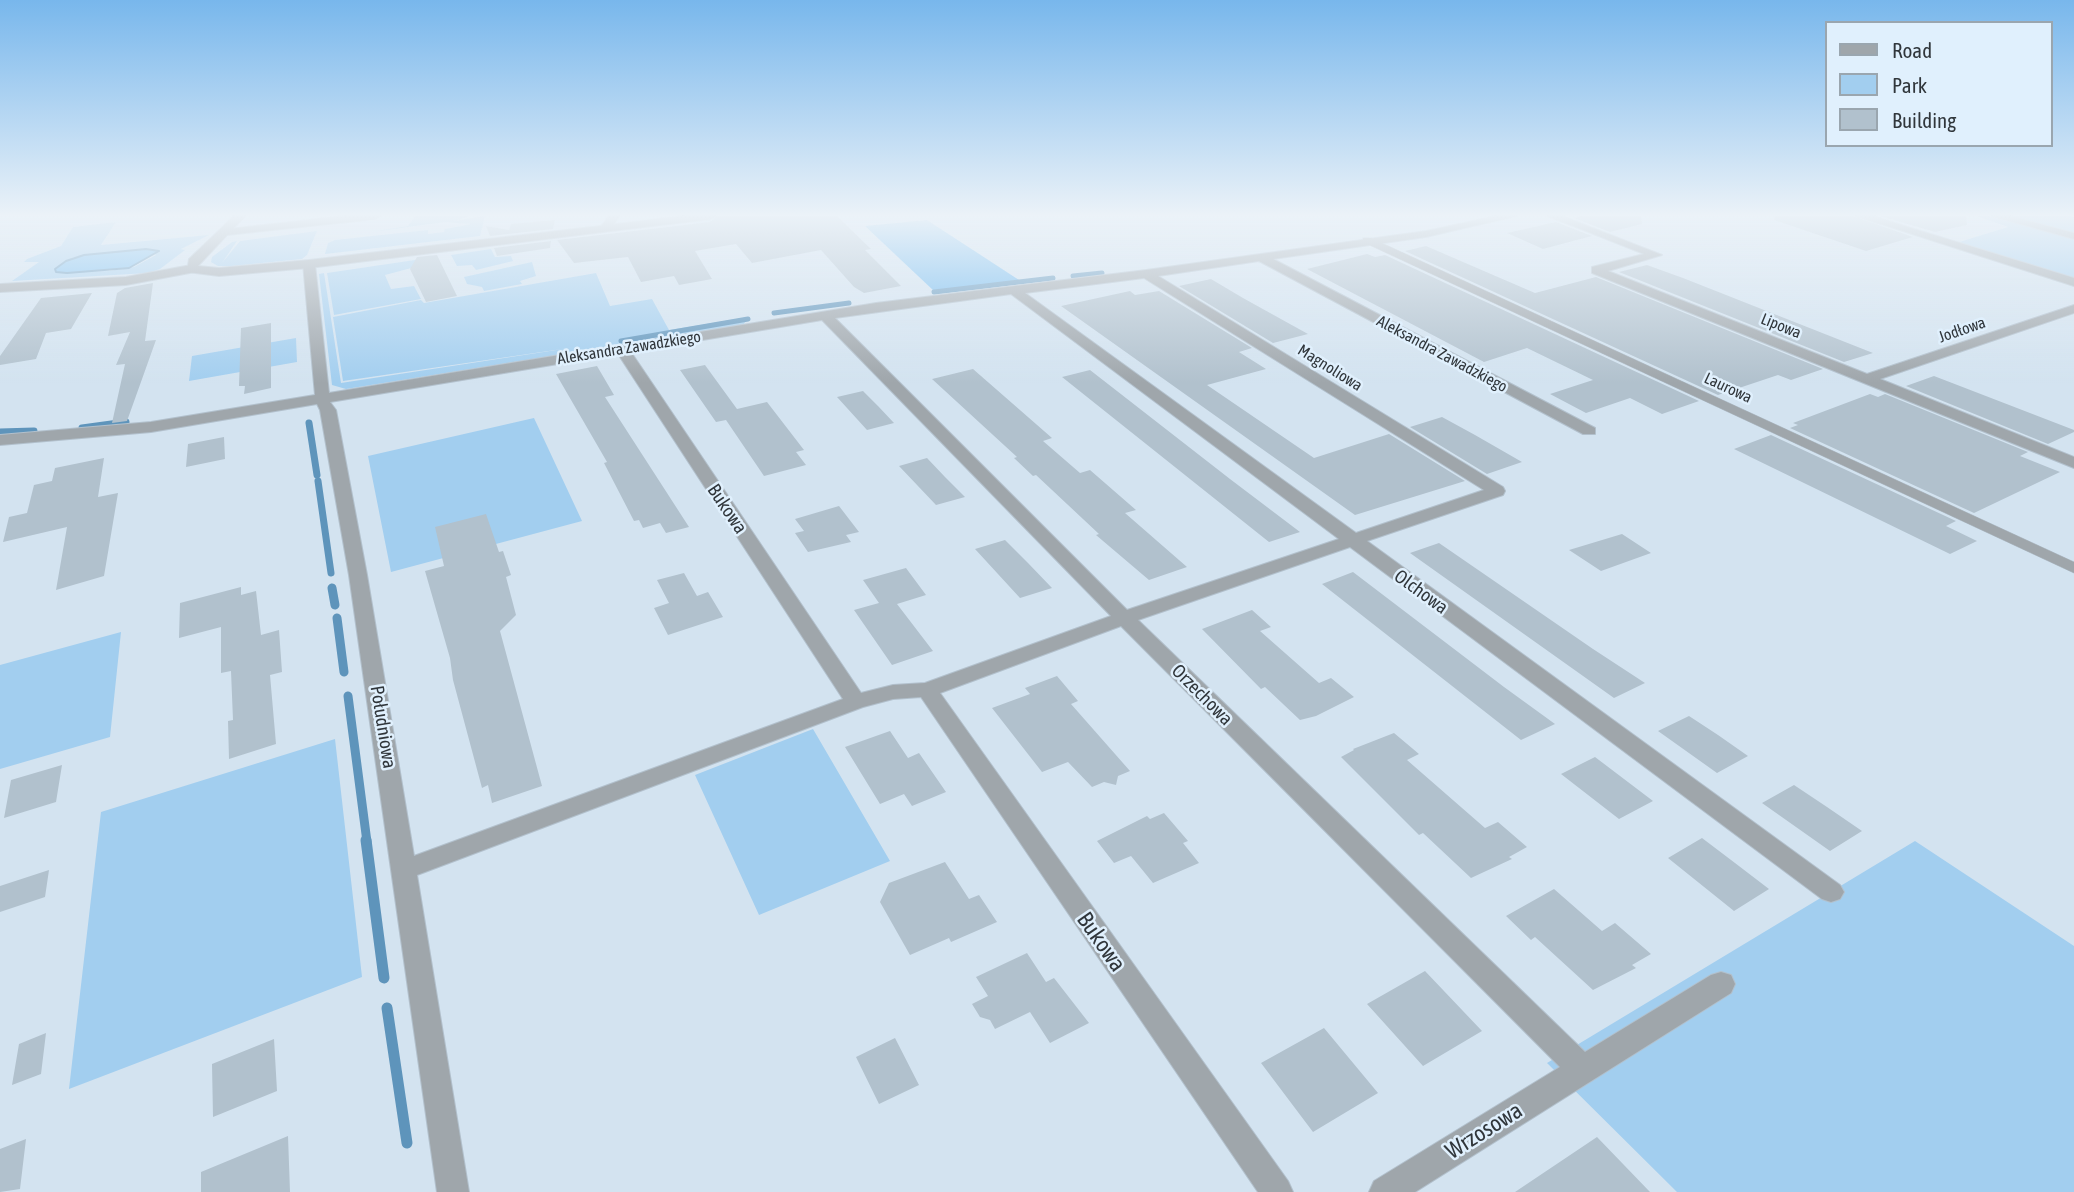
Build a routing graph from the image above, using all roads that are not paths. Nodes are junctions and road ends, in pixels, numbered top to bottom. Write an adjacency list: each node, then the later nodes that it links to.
1 (177, 272): 10 (street)
2 (310, 272): 16 (street, Południowa)
3 (1162, 272): 8 (street, Aleksandra Zawadzkiego)
4 (1287, 272): 17 (street, Aleksandra Zawadzkiego)
5 (1435, 272): 21 (lane, Laurowa)
6 (1600, 272): 15 (street, Lipowa)
7 (2041, 272): 9 (street)
8 (1146, 274): 11 (street, Aleksandra Zawadzkiego); 20 (street, Magnoliowa)
9 (2074, 282)
10 (0, 288)
11 (1013, 290): 13 (street, Aleksandra Zawadzkiego); 20 (street, Olchowa)
12 (2072, 311): 15 (street, Jodłowa)
13 (825, 316): 14 (street, Aleksandra Zawadzkiego); 22 (street, Orzechowa)
14 (622, 349): 16 (street, Aleksandra Zawadzkiego); 24 (street, Bukowa)
15 (1867, 379): 19 (street, Lipowa)
16 (323, 397): 18 (street, Aleksandra Zawadzkiego); 25 (street, Południowa)
17 (1589, 430)
18 (0, 440)
19 (2074, 463)
20 (1353, 542): 22 (street); 26 (street, Olchowa)
21 (2074, 568)
22 (1124, 618): 23 (street); 28 (street, Orzechowa)
23 (927, 691): 24 (street); 30 (street, Bukowa)
24 (856, 702): 25 (street)
25 (405, 869): 29 (street, Południowa)
26 (1831, 892)
27 (1721, 984): 28 (street)
28 (1583, 1070): 31 (street, Wrzosowa)
29 (453, 1192)
30 (1277, 1192)
31 (1385, 1192)

